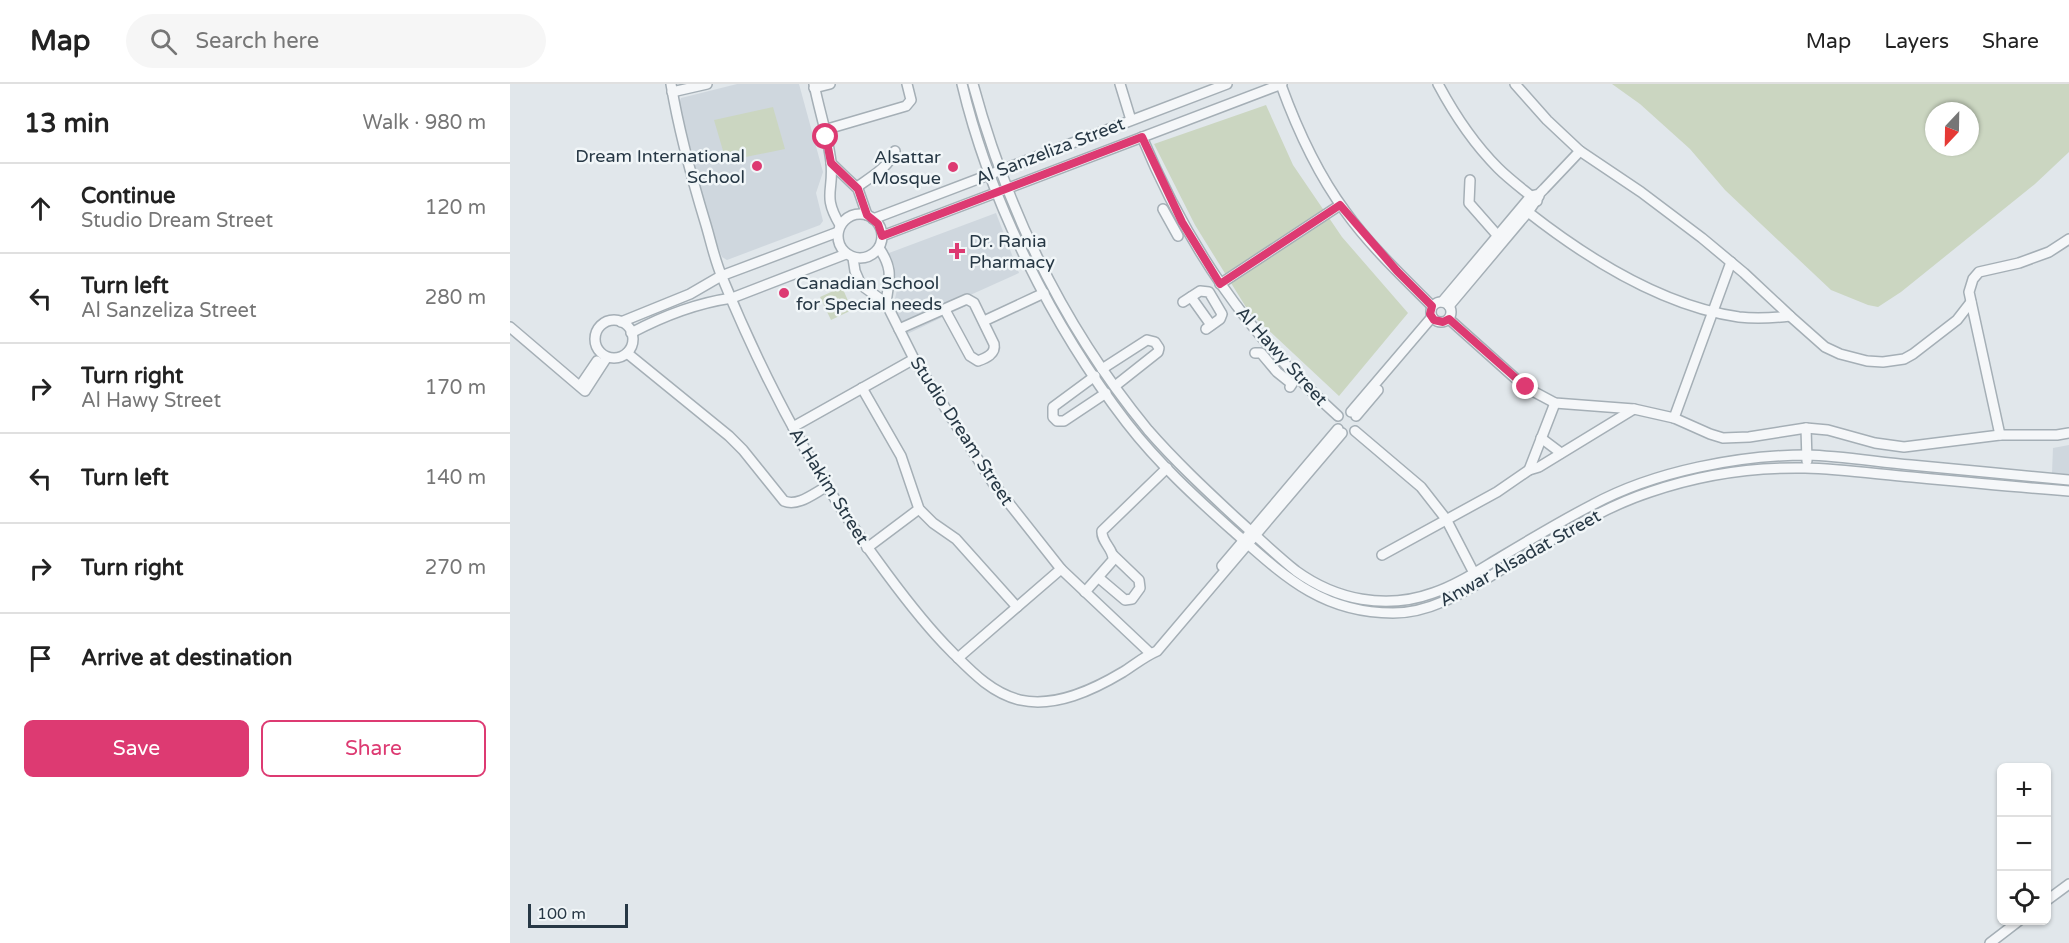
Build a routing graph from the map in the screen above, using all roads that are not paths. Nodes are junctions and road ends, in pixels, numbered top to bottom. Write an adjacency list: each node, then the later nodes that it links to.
1 (707, 84): 12 (street)
2 (830, 84): 11 (street)
3 (907, 84): 16 (street)
4 (962, 84): 24 (street, Anwar Alsadat Street)
5 (974, 84): 23 (street, Anwar Alsadat Street)
6 (1120, 84): 15 (street)
7 (1227, 84): 13 (street, Al Sanzeliza Street)
8 (1282, 84): 14 (street, Al Sanzeliza Street); 30 (street)
9 (1438, 84): 29 (street)
10 (1515, 84): 20 (street)
11 (814, 86): 16 (street)
12 (671, 88): 42 (street, Al Hakim Street)
13 (1199, 95): 14 (street); 15 (street, Al Sanzeliza Street)
14 (1207, 112): 17 (street, Al Sanzeliza Street)
15 (1131, 120): 18 (street, Al Sanzeliza Street)
16 (824, 130): 22 (street)
17 (1142, 137): 21 (street, Al Sanzeliza Street); 34 (street, Al Hawy Street)
18 (1084, 138): 21 (street); 23 (street, Al Sanzeliza Street)
19 (895, 151): 26 (street)
20 (1580, 151): 29 (street); 41 (street)
21 (1092, 158): 27 (street, Al Sanzeliza Street)
22 (831, 163): 26 (street); 35 (street)
23 (1001, 169): 24 (street, Al Sanzeliza Street); 27 (street, Anwar Alsadat Street)
24 (989, 173): 28 (street, Anwar Alsadat Street); 33 (street, Al Sanzeliza Street)
25 (1470, 180): 37 (street)
26 (857, 187): 33 (street)
27 (1008, 188): 28 (street, Al Sanzeliza Street); 69 (street, Anwar Alsadat Street)
28 (998, 192): 36 (street, Al Sanzeliza Street); 44 (street, Anwar Alsadat Street)
29 (1536, 197): 32 (street); 37 (street)
30 (1340, 205): 43 (street); 50 (street)
31 (1163, 209): 34 (street)
32 (1528, 212): 50 (street); 52 (street)
33 (870, 217): 35 (street); 36 (street)
34 (1176, 224): 43 (street, Al Hawy Street)
35 (839, 229): 40 (street); 42 (street)
36 (882, 236): 39 (street)
37 (1498, 236): 50 (street)
38 (2069, 239): 48 (street)
39 (879, 248): 40 (street); 49 (street)
40 (850, 256): 46 (street); 49 (street, Studio Dream Street)
41 (1731, 262): 52 (street); 53 (street)
42 (721, 276): 46 (street, Al Hakim Street); 58 (street)
43 (1220, 284): 45 (street, Al Hawy Street)
44 (1044, 293): 57 (street); 69 (street, Anwar Alsadat Street)
45 (1226, 293): 47 (street); 67 (street, Al Hawy Street)
46 (732, 298): 62 (street); 79 (street, Al Hakim Street)
47 (1215, 301): 47 (street)
48 (1971, 302): 56 (street); 59 (street)
49 (886, 303): 61 (street, Studio Dream Street)
50 (1441, 304): 54 (street); 55 (street)
51 (945, 310): 57 (street); 57 (street); 61 (street)
52 (1713, 311): 53 (street); 78 (street)
53 (1790, 316): 56 (street)
54 (1434, 319): 55 (street); 76 (street)
55 (1449, 319): 74 (street)
56 (1957, 320): 59 (street)
57 (984, 321)
58 (621, 322): 62 (street); 65 (street)
59 (1976, 324): 84 (street)
60 (510, 327): 65 (street)
61 (899, 329): 66 (street, Studio Dream Street)
62 (631, 333): 63 (street)
63 (627, 353): 65 (street); 92 (street)
64 (1255, 353): 68 (street)
65 (604, 356)
66 (914, 359): 72 (street); 101 (street, Studio Dream Street)
67 (1281, 361): 68 (street); 77 (street, Al Hawy Street)
68 (1274, 369): 71 (street)
69 (1099, 372): 70 (street, Anwar Alsadat Street); 70 (street); 73 (street, Anwar Alsadat Street); 73 (street)
70 (1115, 386): 96 (street, Anwar Alsadat Street)
71 (1290, 387)
72 (862, 388): 79 (street); 94 (street)
73 (1106, 393): 88 (street, Anwar Alsadat Street)
74 (1555, 404): 75 (street); 85 (street)
75 (1634, 409): 78 (street); 86 (street)
76 (1354, 414): 77 (street); 82 (street)
77 (1338, 416): 81 (street)
78 (1674, 418): 80 (street)
79 (793, 427): 92 (street, Al Hakim Street)
80 (1806, 428): 84 (street); 87 (street)
81 (1340, 431): 82 (street); 96 (street, Al Hakim Street)
82 (1355, 431): 95 (street)
83 (2069, 433): 84 (street)
84 (2000, 435)
85 (1542, 438): 86 (street); 90 (street)
86 (1561, 453): 90 (street)
87 (1807, 455): 89 (street); 91 (street, Anwar Alsadat Street); 102 (street, Anwar Alsadat Street)
88 (1167, 468): 97 (street, Anwar Alsadat Street); 99 (street)
89 (1807, 468): 93 (street, Anwar Alsadat Street); 104 (street, Anwar Alsadat Street)
90 (1529, 470): 95 (street)
91 (2069, 480)
92 (826, 487): 98 (street, Al Hakim Street)
93 (2069, 491)
94 (919, 509): 98 (street); 107 (street)
95 (1446, 519): 100 (street); 102 (street)
96 (1253, 533): 97 (street, Al Hakim Street); 106 (street, Anwar Alsadat Street)
97 (1246, 542): 108 (street, Anwar Alsadat Street); 109 (street, Al Hakim Street)
98 (867, 548): 110 (street, Al Hakim Street)
99 (1113, 555): 103 (street); 103 (street)
100 (1382, 555)
101 (1061, 568): 105 (street, Studio Dream Street); 107 (street)
102 (1473, 573): 104 (street); 106 (street, Anwar Alsadat Street)
103 (1099, 578): 105 (street)
104 (1479, 583): 108 (street, Anwar Alsadat Street)
105 (1085, 592): 109 (street, Studio Dream Street)
106 (1382, 601): 108 (street)
107 (1017, 607): 110 (street)
108 (1381, 612)
109 (1150, 653): 110 (street, Al Hakim Street)
110 (958, 658)
111 (2069, 884): 112 (street)
112 (2051, 897)
113 (2015, 925): 114 (street)
114 (1990, 943)

